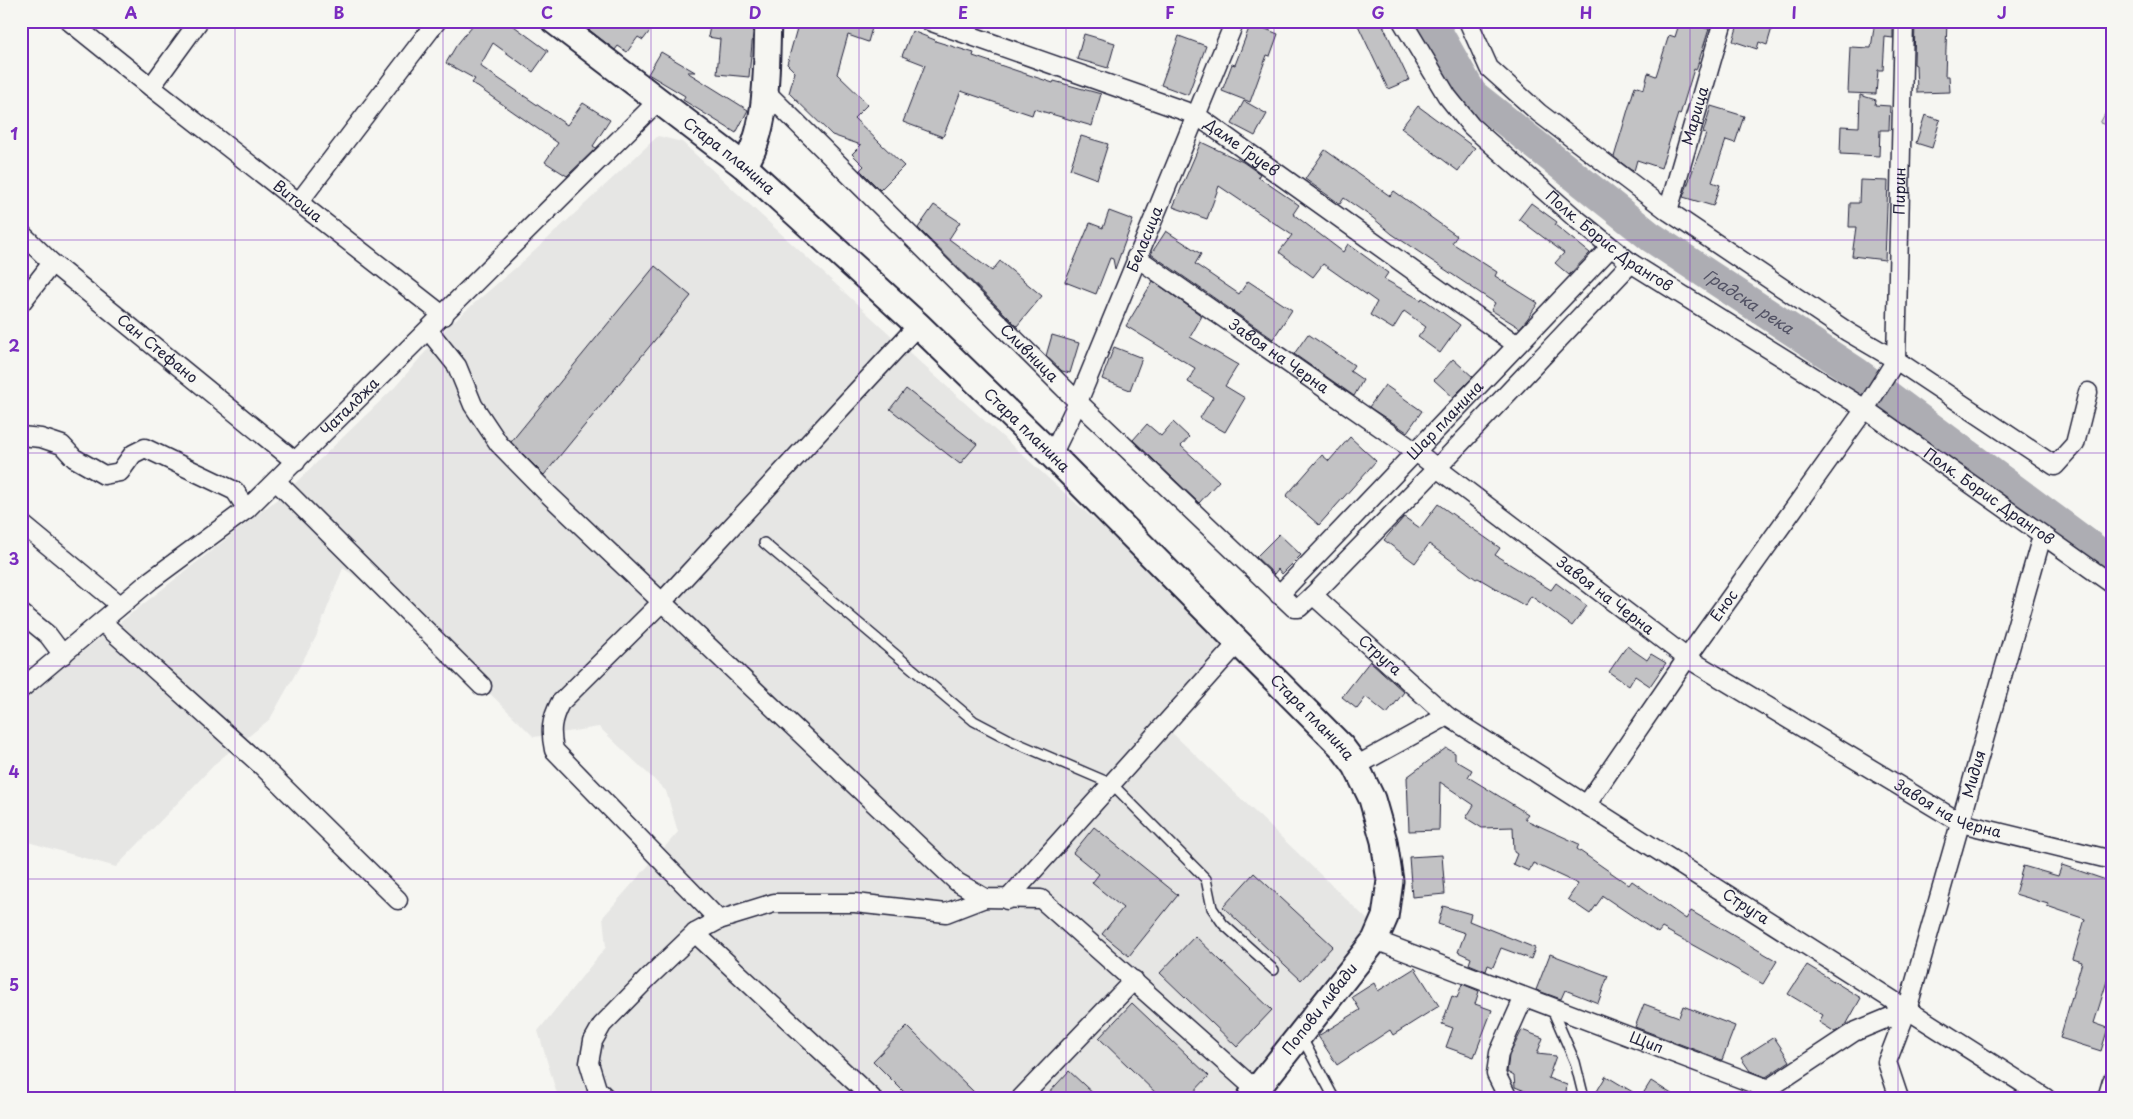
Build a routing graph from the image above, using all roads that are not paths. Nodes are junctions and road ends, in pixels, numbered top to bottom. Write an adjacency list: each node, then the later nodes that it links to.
1 (69, 21): 12 (street, Витоша)
2 (199, 21): 12 (street)
3 (437, 21): 17 (street)
4 (554, 21): 14 (street, Стара планина)
5 (768, 21): 13 (street)
6 (929, 21): 15 (street, Даме Груев)
7 (1235, 21): 15 (street, Беласица)
8 (1402, 21): 20 (street, Полк. Борис Дрангов)
9 (1468, 21): 18 (street)
10 (1723, 21): 18 (street, Марица)
11 (1904, 21): 29 (street, Пирин)
12 (151, 88): 17 (street, Витоша)
13 (765, 91): 16 (street); 31 (street, Сливница)
14 (658, 101): 16 (street, Стара планина); 25 (street, Чаталджа)
15 (1196, 115): 21 (street, Беласица); 28 (street, Даме Груев)
16 (744, 166): 26 (street, Стара планина)
17 (300, 202): 25 (street, Витоша)
18 (1668, 211): 29 (street)
19 (21, 233): 22 (street, Сан Стефано)
20 (1611, 247): 23 (street, Полк. Борис Дрангов); 28 (street, Шар планина)
21 (1136, 257): 31 (street, Беласица); 34 (street, Завоя на Черна)
22 (52, 263): 24 (street); 36 (street, Сан Стефано)
23 (1631, 263): 32 (street, Полк. Борис Дрангов); 37 (street, Шар планина)
24 (21, 303)
25 (444, 316): 27 (street, Чаталджа)
26 (918, 325): 35 (street, Стара планина); 46 (street)
27 (429, 331): 36 (street, Чаталджа); 46 (street)
28 (1517, 345): 34 (street, Шар планина)
29 (1896, 360): 30 (street); 32 (street)
30 (2088, 392)
31 (1078, 402): 35 (street, Беласица); 44 (street, Сливница)
32 (1865, 409): 41 (street, Полк. Борис Дрангов); 53 (street, Енос)
33 (21, 436): 39 (street)
34 (1416, 452): 37 (street, Завоя на Черна); 44 (street, Шар планина)
35 (1052, 455): 51 (street, Стара планина)
36 (296, 462): 38 (street, Чаталджа)
37 (1437, 468): 45 (street, Шар планина); 53 (street, Завоя на Черна)
38 (276, 482): 39 (street, Чаталджа); 54 (street)
39 (247, 509): 47 (street, Чаталджа)
40 (21, 523): 47 (street)
41 (2042, 536): 43 (street, Полк. Борис Дрангов); 60 (street, Мидия)
42 (764, 543): 58 (lane)
43 (2112, 584)
44 (1279, 595): 48 (street, Сливница)
45 (1313, 595): 48 (street, Шар планина); 56 (street, Струга)
46 (662, 602): 62 (street); 66 (street)
47 (120, 606): 50 (street, Чаталджа)
48 (1299, 608)
49 (21, 613): 52 (street)
50 (102, 622): 52 (street, Чаталджа); 63 (street)
51 (1237, 644): 57 (street, Стара планина); 58 (street)
52 (63, 655): 55 (street, Чаталджа)
53 (1687, 658): 59 (street, Енос); 60 (street, Завоя на Черна)
54 (482, 686)
55 (21, 689)
56 (1447, 716): 57 (street); 59 (street, Струга)
57 (1356, 766): 65 (street, Стара планина)
58 (1112, 784): 64 (street); 69 (lane)
59 (1587, 804): 73 (street, Струга)
60 (1961, 823): 61 (street, Завоя на Черна); 73 (street, Мидия)
61 (2112, 860)
62 (985, 898): 64 (street); 66 (street)
63 (398, 900)
64 (1007, 900): 70 (street)
65 (1385, 917): 68 (street, Попови ливади)
66 (719, 920): 67 (street)
67 (695, 934): 78 (street); 79 (street)
68 (1375, 940): 71 (street, Щип); 74 (street, Попови ливади)
69 (1274, 970)
70 (1134, 980): 77 (street); 80 (street)
71 (1524, 997): 72 (street, Щип); 82 (street)
72 (1551, 1007): 76 (street, Щип); 83 (lane)
73 (1907, 1010): 76 (street, Щип); 84 (street, Мидия); 85 (street, Струга)
74 (1300, 1035): 77 (street, Попови ливади); 81 (lane)
75 (2112, 1081): 86 (street)
76 (1766, 1093)
77 (1256, 1095)
78 (606, 1098)
79 (872, 1098)
80 (1021, 1098)
81 (1334, 1098)
82 (1508, 1098)
83 (1584, 1098)
84 (1898, 1098)
85 (2046, 1098)
86 (2107, 1098)

